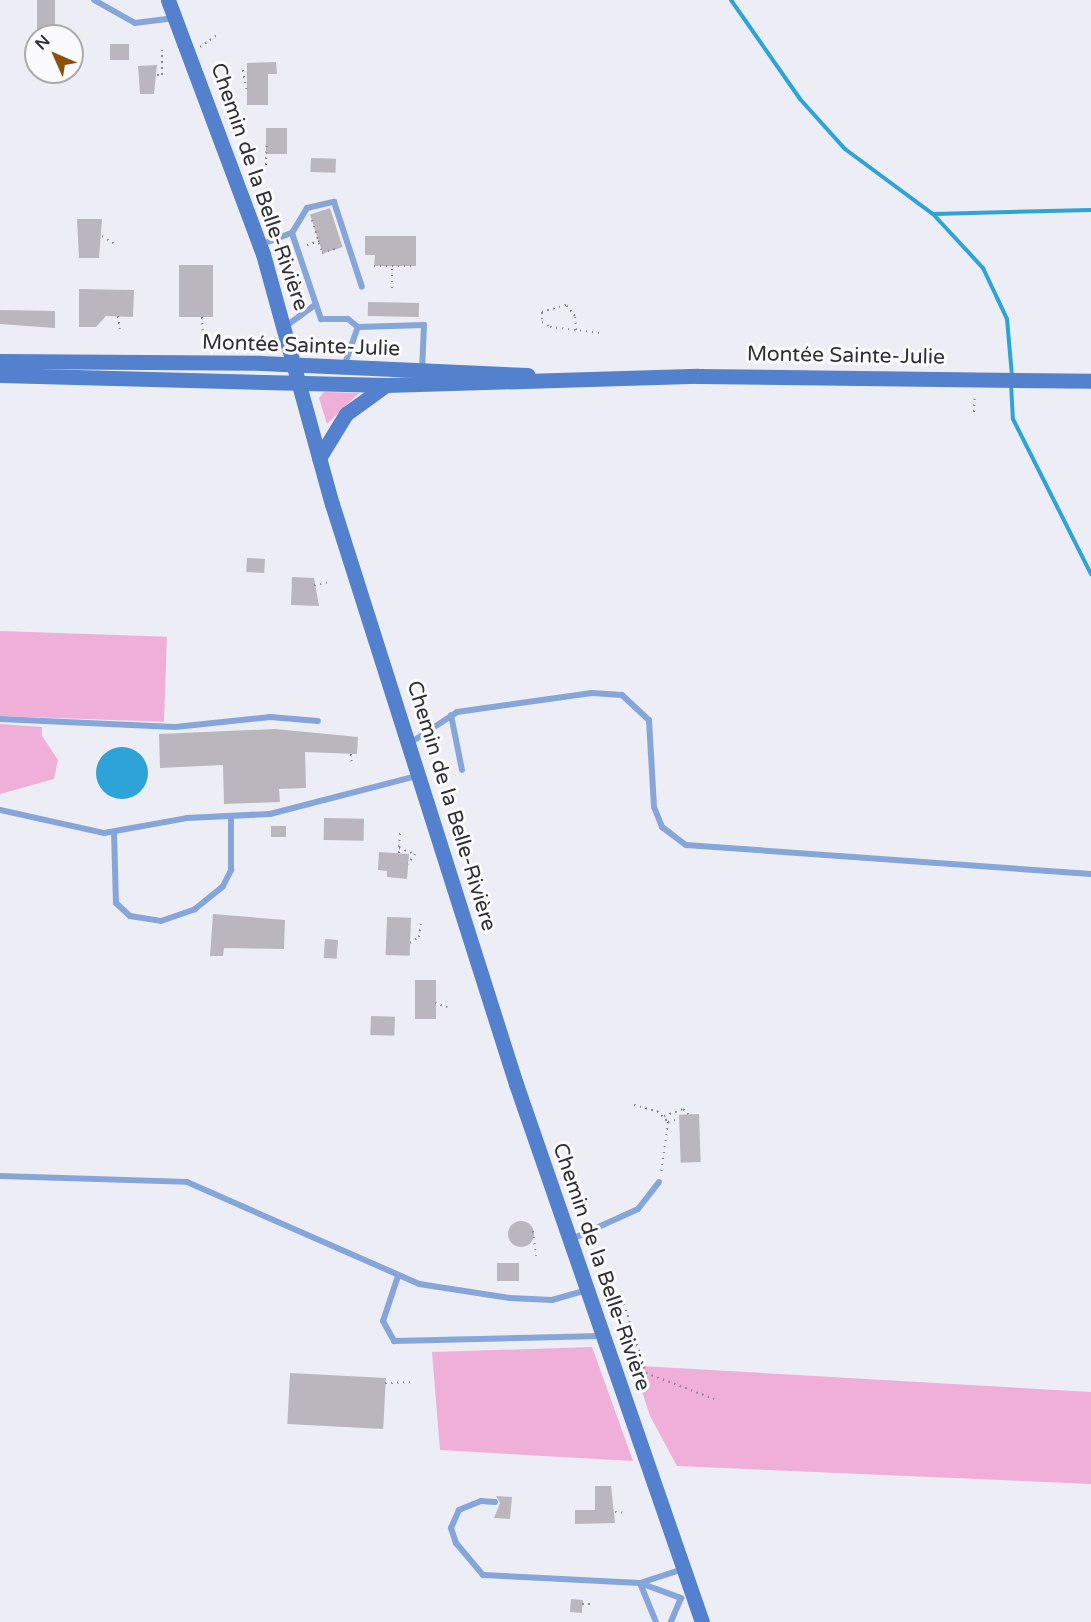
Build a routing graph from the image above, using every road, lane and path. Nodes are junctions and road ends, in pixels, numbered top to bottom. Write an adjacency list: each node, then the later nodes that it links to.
1 (94, 0): 3 (lane)
2 (168, 0): 3 (main road, Chemin de la Belle-Rivière)
3 (176, 18): 6 (main road, Chemin de la Belle-Rivière)
4 (220, 33): 6 (path)
5 (162, 50): 8 (path)
6 (190, 53): 17 (main road, Chemin de la Belle-Rivière)
7 (243, 70): 9 (path)
8 (157, 75)
9 (247, 93)
10 (267, 141): 11 (path)
11 (266, 165)
12 (310, 210): 15 (path)
13 (292, 233): 17 (lane); 19 (lane); 23 (lane)
14 (102, 236): 16 (path)
15 (319, 241): 18 (path); 19 (path)
16 (116, 244)
17 (260, 245): 28 (main road, Chemin de la Belle-Rivière)
18 (343, 247)
19 (298, 249): 25 (lane)
20 (374, 266): 21 (path)
21 (392, 266): 22 (path); 24 (path)
22 (412, 266)
23 (362, 287)
24 (392, 288)
25 (316, 304): 28 (lane); 29 (lane)
26 (118, 316): 31 (path)
27 (202, 317): 33 (path)
28 (286, 326): 37 (main road, Chemin de la Belle-Rivière)
29 (358, 327): 35 (lane); 36 (lane)
30 (576, 330): 30 (path); 32 (path)
31 (120, 331)
32 (601, 333)
33 (203, 335)
34 (0, 361): 37 (main road, Montée Sainte-Julie)
35 (342, 369): 36 (main road, Montée Sainte-Julie); 37 (main road, Montée Sainte-Julie)
36 (422, 371): 40 (main road, Montée Sainte-Julie)
37 (297, 374): 38 (main road, Montée Sainte-Julie); 42 (main road, Montée Sainte-Julie); 44 (main road, Chemin de la Belle-Rivière)
38 (0, 375)
39 (976, 379): 40 (main road, Montée Sainte-Julie); 41 (main road, Montée Sainte-Julie); 43 (path)
40 (600, 380): 42 (main road, Montée Sainte-Julie)
41 (1091, 381)
42 (386, 385): 44 (main road)
43 (974, 412)
44 (319, 459): 50 (main road, Chemin de la Belle-Rivière)
45 (330, 582): 46 (path)
46 (314, 585)
47 (451, 715): 50 (lane); 53 (lane); 62 (lane)
48 (0, 719): 49 (lane)
49 (318, 721)
50 (410, 742): 54 (main road, Chemin de la Belle-Rivière)
51 (351, 754): 52 (path)
52 (352, 765)
53 (462, 770)
54 (420, 775): 56 (lane); 75 (main road, Chemin de la Belle-Rivière)
55 (0, 810): 57 (lane)
56 (231, 818): 57 (lane); 57 (lane)
57 (114, 832)
58 (400, 833): 59 (path)
59 (399, 848): 60 (path); 61 (path)
60 (399, 853)
61 (408, 864)
62 (1091, 874)
63 (422, 922): 64 (path)
64 (410, 943)
65 (435, 1004): 66 (path)
66 (447, 1007)
67 (634, 1105): 69 (path)
68 (689, 1114): 69 (path)
69 (664, 1116): 71 (path)
70 (679, 1119): 71 (path)
71 (668, 1122): 73 (path)
72 (0, 1176): 77 (lane)
73 (659, 1182): 75 (lane)
74 (533, 1231): 76 (path)
75 (568, 1240): 78 (main road, Chemin de la Belle-Rivière)
76 (536, 1256)
77 (398, 1276): 78 (lane); 79 (lane)
78 (588, 1297): 79 (main road, Chemin de la Belle-Rivière); 82 (path)
79 (602, 1336): 86 (main road, Chemin de la Belle-Rivière)
80 (412, 1382): 81 (path)
81 (385, 1383)
82 (714, 1399)
83 (495, 1502): 87 (lane)
84 (615, 1512): 85 (path)
85 (626, 1513)
86 (683, 1569): 87 (lane); 88 (main road, Chemin de la Belle-Rivière)
87 (640, 1583): 88 (lane); 91 (lane)
88 (686, 1597): 92 (lane); 93 (main road, Chemin de la Belle-Rivière)
89 (582, 1604): 90 (path)
90 (594, 1604)
91 (656, 1622)
92 (671, 1622)
93 (702, 1622)

